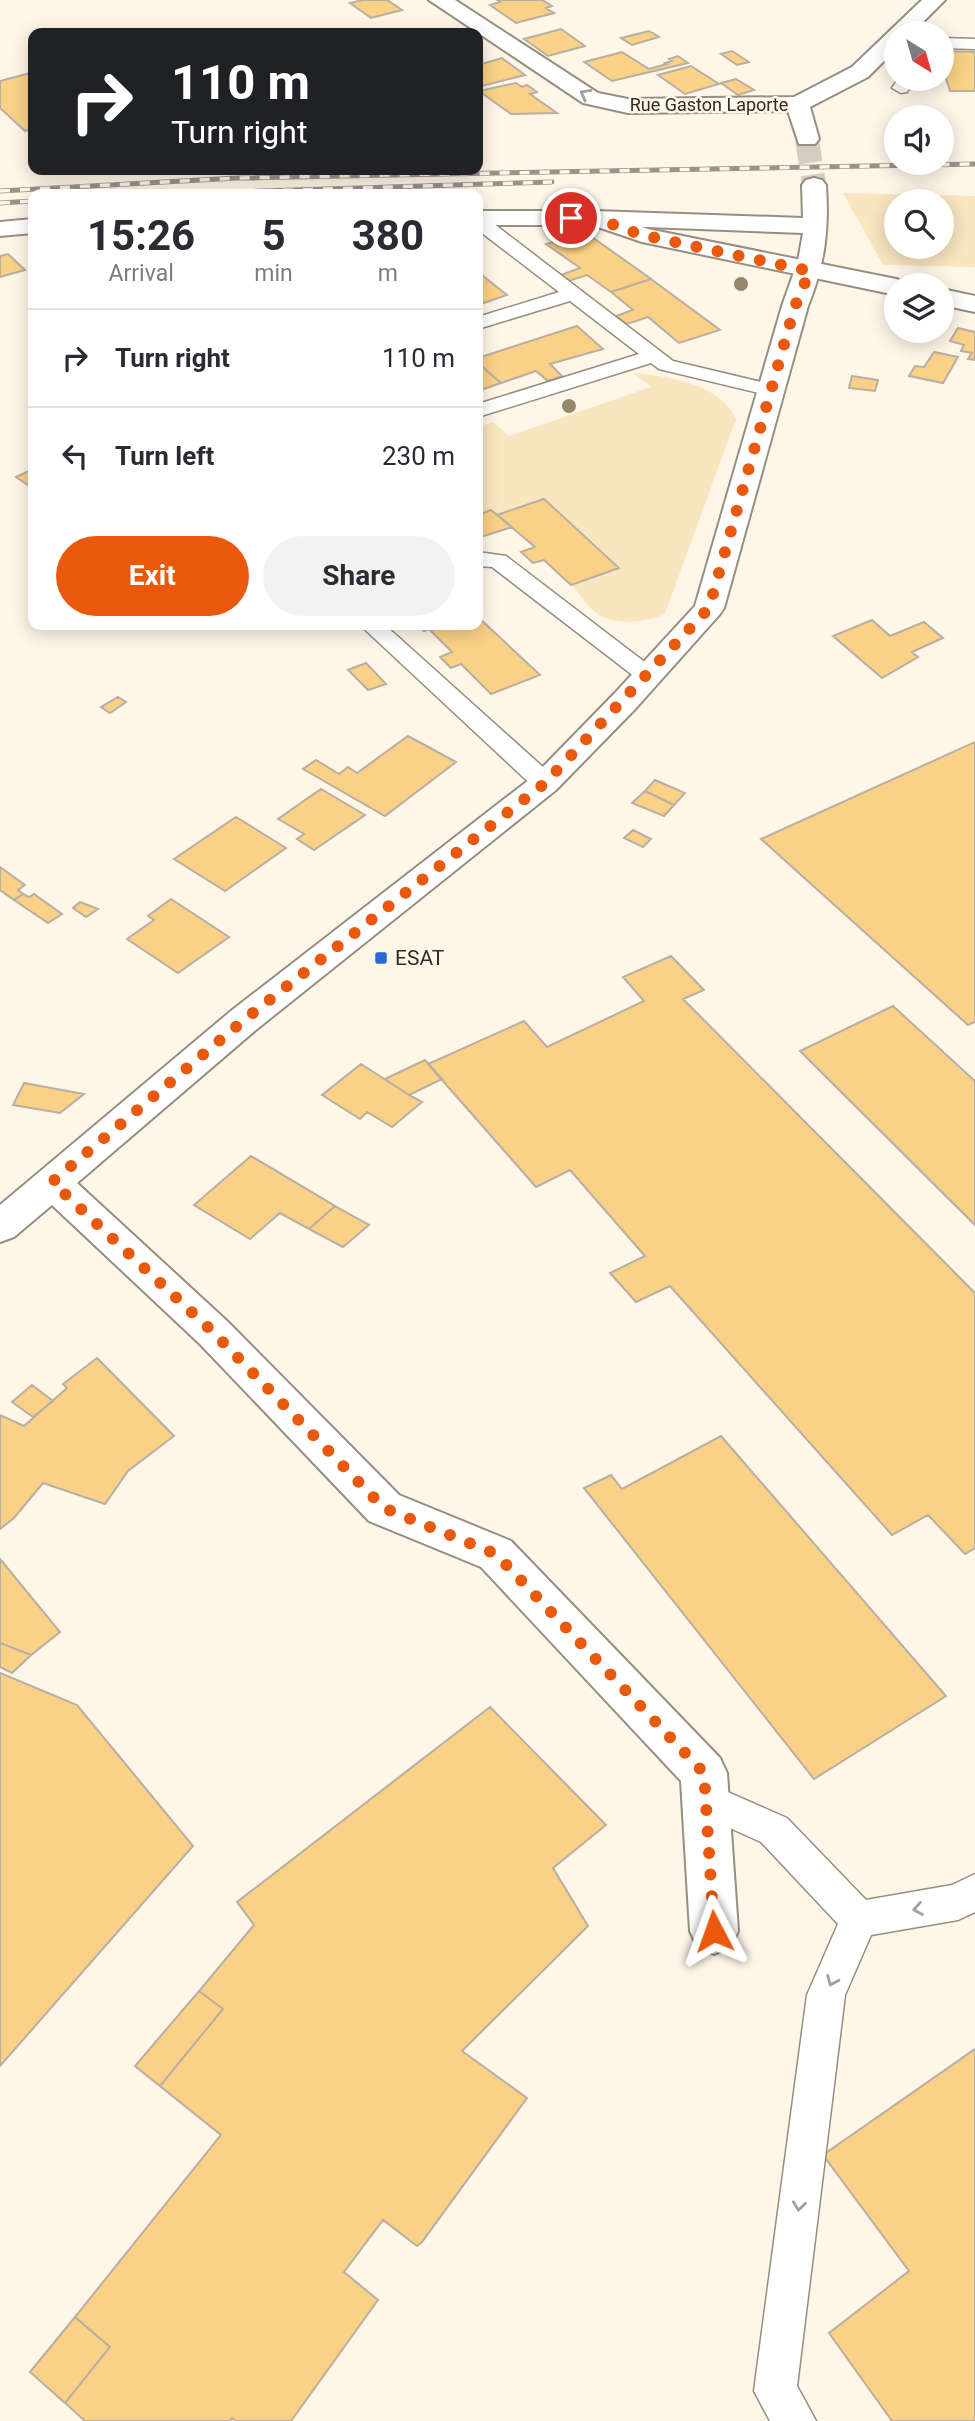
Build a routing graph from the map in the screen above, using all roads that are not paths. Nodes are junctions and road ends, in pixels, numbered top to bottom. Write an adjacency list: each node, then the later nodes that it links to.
1 (440, 0): 7 (street, Rue Gaston Laporte, one-way to 1)
2 (934, 0): 3 (street)
3 (912, 21)
4 (954, 43): 5 (lane)
5 (975, 44)
6 (884, 49): 7 (street)
7 (798, 104): 8 (street)
8 (807, 139)
9 (814, 185): 14 (street)
10 (595, 218): 11 (street); 14 (street); 16 (street)
11 (483, 220)
12 (483, 224): 18 (lane)
13 (28, 226): 15 (street)
14 (817, 226): 16 (street)
15 (0, 229)
16 (810, 271): 17 (street); 23 (street)
17 (884, 285)
18 (573, 294): 21 (lane); 22 (lane)
19 (954, 300): 20 (street)
20 (975, 304)
21 (483, 321)
22 (654, 356): 23 (lane); 24 (lane)
23 (771, 390): 27 (street)
24 (483, 409)
25 (483, 560): 27 (lane)
26 (377, 630): 28 (lane)
27 (647, 675): 28 (street)
28 (545, 783): 29 (street)
29 (52, 1182): 30 (street); 31 (street)
30 (0, 1227)
31 (705, 1799): 33 (lane); 34 (street)
32 (975, 1892): 33 (lane, one-way to 33)
33 (859, 1919): 35 (lane, one-way to 35)
34 (714, 1931)
35 (795, 2421)

